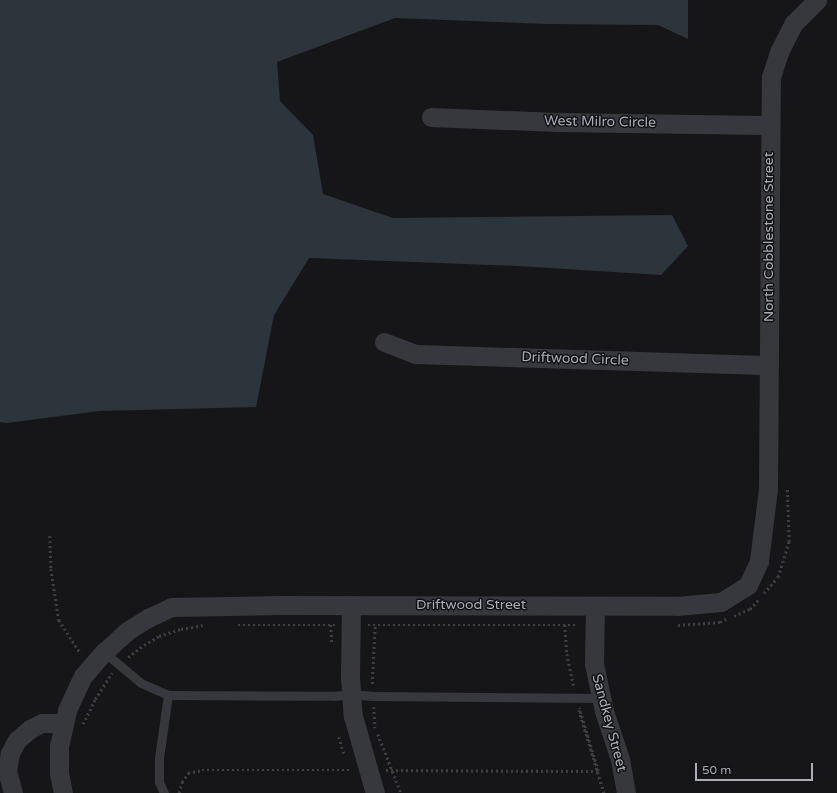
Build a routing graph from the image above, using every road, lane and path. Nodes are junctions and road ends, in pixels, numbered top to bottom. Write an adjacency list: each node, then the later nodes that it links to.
1 (817, 0): 3 (street, North Cobblestone Street)
2 (431, 118): 3 (street, West Milro Circle)
3 (769, 125): 5 (street, North Cobblestone Street)
4 (384, 342): 5 (street, Driftwood Circle)
5 (768, 364): 7 (street, North Cobblestone Street)
6 (787, 484): 16 (path)
7 (768, 489): 10 (street, Driftwood Street)
8 (50, 536): 19 (path)
9 (350, 605): 10 (street, Driftwood Street); 17 (street); 18 (street, Driftwood Street)
10 (595, 606): 15 (street, Sandkey Street)
11 (209, 624): 20 (path)
12 (236, 624): 17 (path)
13 (375, 625): 14 (path); 17 (path); 23 (path)
14 (565, 625): 15 (path); 24 (path)
15 (595, 625): 25 (street, Sandkey Street)
16 (676, 625)
17 (350, 626): 21 (street)
18 (104, 652): 20 (lane); 27 (street, Driftwood Street)
19 (83, 657)
20 (120, 665): 22 (lane); 28 (path)
21 (351, 694): 22 (lane); 23 (lane); 33 (street)
22 (168, 695): 32 (lane)
23 (373, 696): 24 (lane); 34 (path)
24 (576, 697): 25 (lane); 26 (path)
25 (601, 698): 36 (street, Sandkey Street)
26 (580, 714): 29 (path); 35 (path)
27 (63, 723): 30 (street); 31 (street, Driftwood Street)
28 (81, 727)
29 (598, 771)
30 (13, 793)
31 (63, 793)
32 (164, 793)
33 (375, 793)
34 (401, 793)
35 (604, 793)
36 (626, 793)

